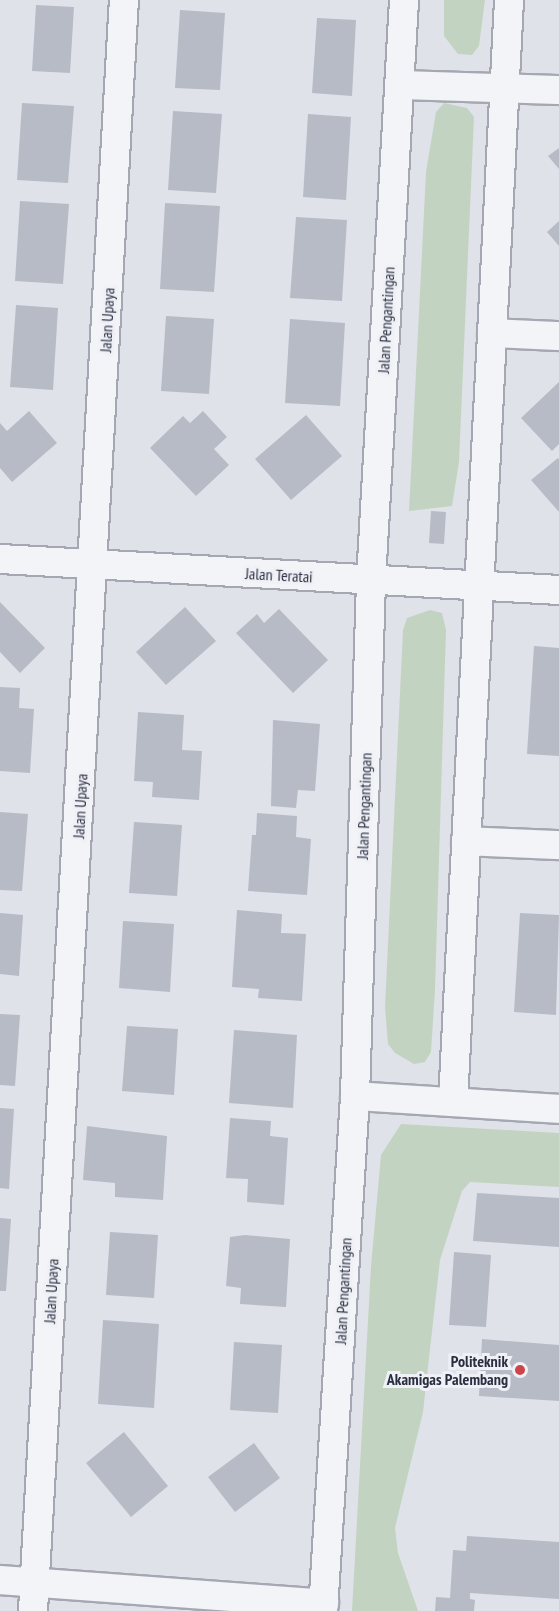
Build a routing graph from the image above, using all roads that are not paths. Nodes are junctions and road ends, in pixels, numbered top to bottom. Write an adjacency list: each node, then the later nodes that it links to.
1 (124, 0): 10 (street, Jalan Upaya)
2 (404, 0): 4 (street, Jalan Pengantingan)
3 (509, 0): 5 (street)
4 (400, 85): 5 (street); 11 (street, Jalan Pengantingan)
5 (505, 87): 6 (street); 7 (street)
6 (559, 90)
7 (492, 333): 8 (street); 12 (street)
8 (559, 336)
9 (0, 559): 10 (street, Jalan Teratai)
10 (94, 566): 11 (street, Jalan Teratai); 20 (street, Jalan Upaya)
11 (371, 580): 12 (street, Jalan Teratai); 16 (street, Jalan Pengantingan)
12 (482, 586): 13 (street, Jalan Teratai); 14 (street)
13 (559, 590)
14 (466, 841): 15 (street); 17 (street)
15 (559, 845)
16 (355, 1096): 17 (street); 21 (street, Jalan Pengantingan)
17 (453, 1102): 18 (street)
18 (559, 1109)
19 (0, 1580): 20 (street)
20 (34, 1582): 21 (street); 22 (street, Jalan Upaya)
21 (323, 1608)
22 (33, 1611)

